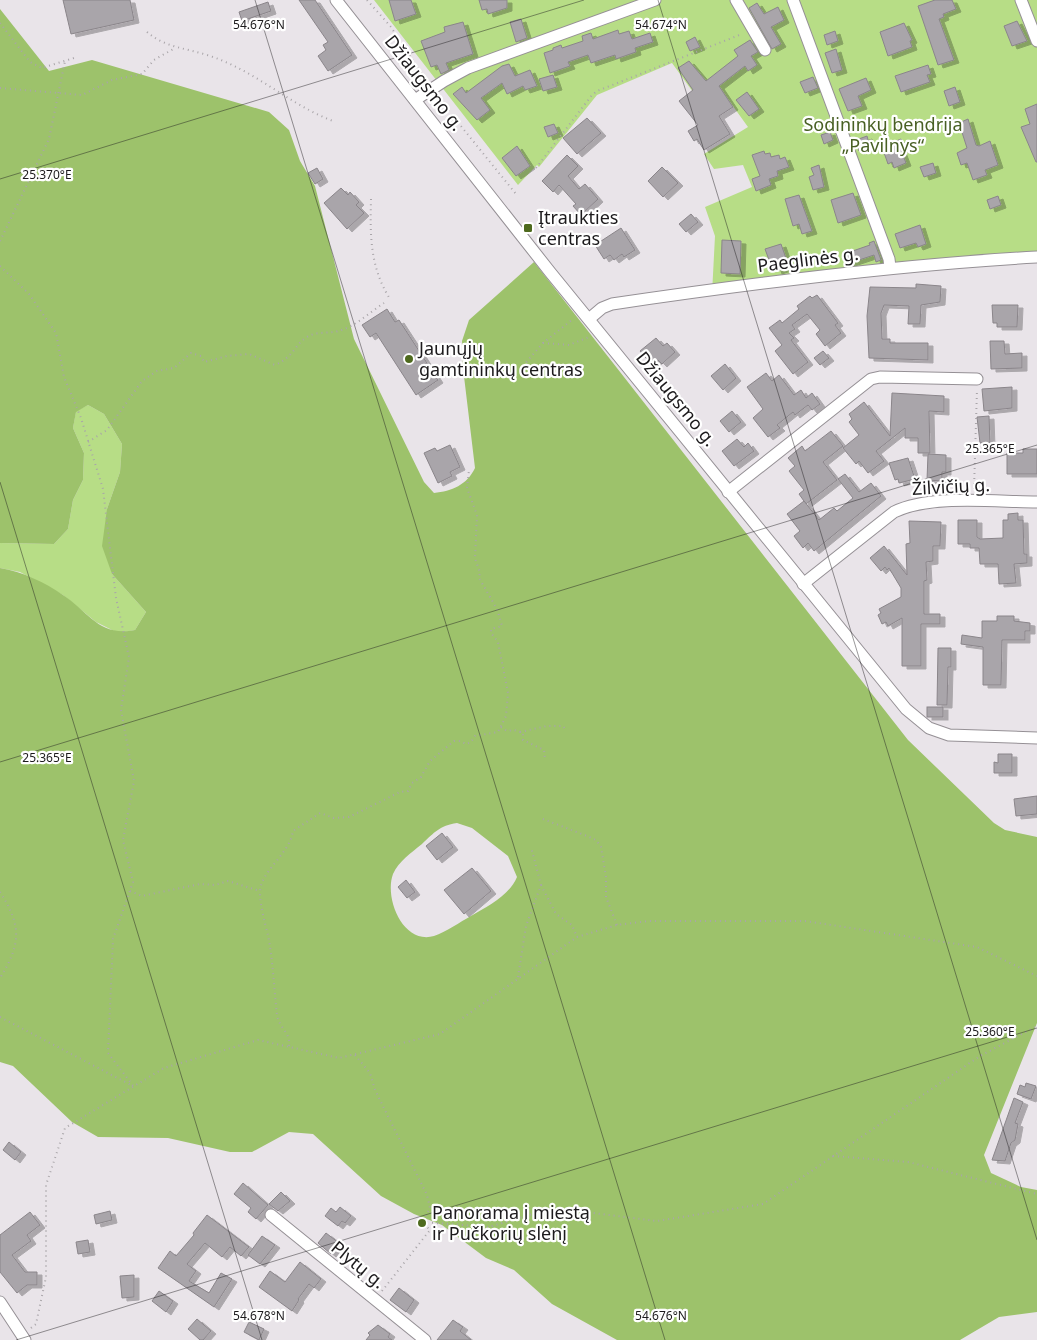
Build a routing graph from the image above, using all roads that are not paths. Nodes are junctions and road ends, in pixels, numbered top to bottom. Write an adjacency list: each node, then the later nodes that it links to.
1 (336, 0): 8 (street, Džiaugsmo g.)
2 (655, 0): 8 (street)
3 (736, 0): 7 (street)
4 (793, 0): 10 (street)
5 (1021, 0): 6 (street)
6 (1037, 41)
7 (765, 50)
8 (415, 100): 11 (street, Džiaugsmo g.)
9 (1037, 257): 10 (street, Paeglinės g.)
10 (890, 267): 11 (street, Paeglinės g.)
11 (585, 314): 13 (street, Džiaugsmo g.)
12 (977, 379): 13 (street)
13 (728, 492): 15 (street, Džiaugsmo g.)
14 (1037, 502): 15 (street, Žilvičių g.)
15 (803, 584): 16 (street, Džiaugsmo g.)
16 (1037, 738)
17 (271, 1215): 20 (street, Plytų g.)
18 (0, 1302): 19 (street)
19 (24, 1338)
20 (425, 1340)

